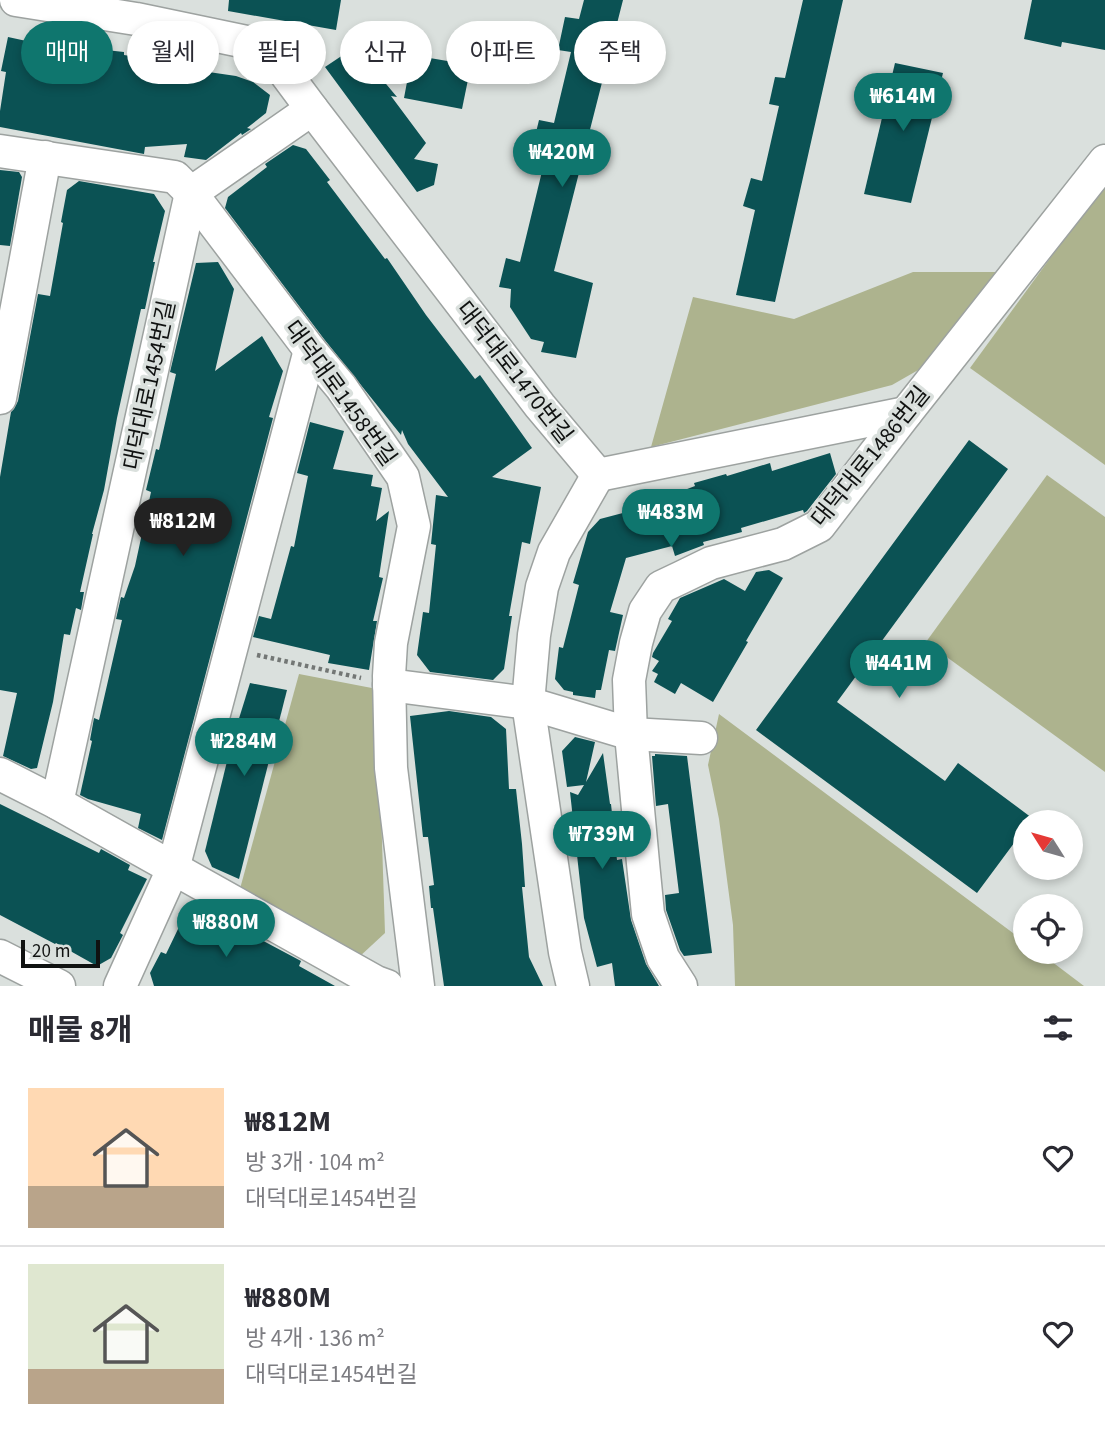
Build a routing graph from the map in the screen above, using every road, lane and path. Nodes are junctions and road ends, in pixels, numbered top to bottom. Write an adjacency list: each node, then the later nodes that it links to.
1 (16, 0): 2 (street, 대덕대로1470번길)
2 (312, 109): 6 (street); 10 (street, 대덕대로1470번길)
3 (0, 151): 4 (street, 대덕대로1458번길)
4 (45, 157): 6 (street, 대덕대로1458번길); 8 (street)
5 (1105, 162): 9 (street, 대덕대로1486번길)
6 (191, 193): 7 (street, 대덕대로1458번길); 17 (street, 대덕대로1454번길)
7 (310, 350): 12 (street, 대덕대로1458번길); 18 (street)
8 (0, 398)
9 (906, 413): 10 (street); 14 (street, 대덕대로1486번길)
10 (598, 475): 13 (street)
11 (249, 653): 12 (path)
12 (381, 683): 13 (street); 23 (street, 대덕대로1458번길)
13 (528, 703): 14 (street); 24 (street)
14 (631, 734): 15 (street); 25 (street, 대덕대로1486번길)
15 (701, 738)
16 (0, 774): 17 (street)
17 (57, 803): 18 (street)
18 (173, 869): 21 (street); 22 (street)
19 (0, 956): 20 (street)
20 (59, 986)
21 (120, 986)
22 (387, 986)
23 (418, 986)
24 (573, 986)
25 (681, 986)

